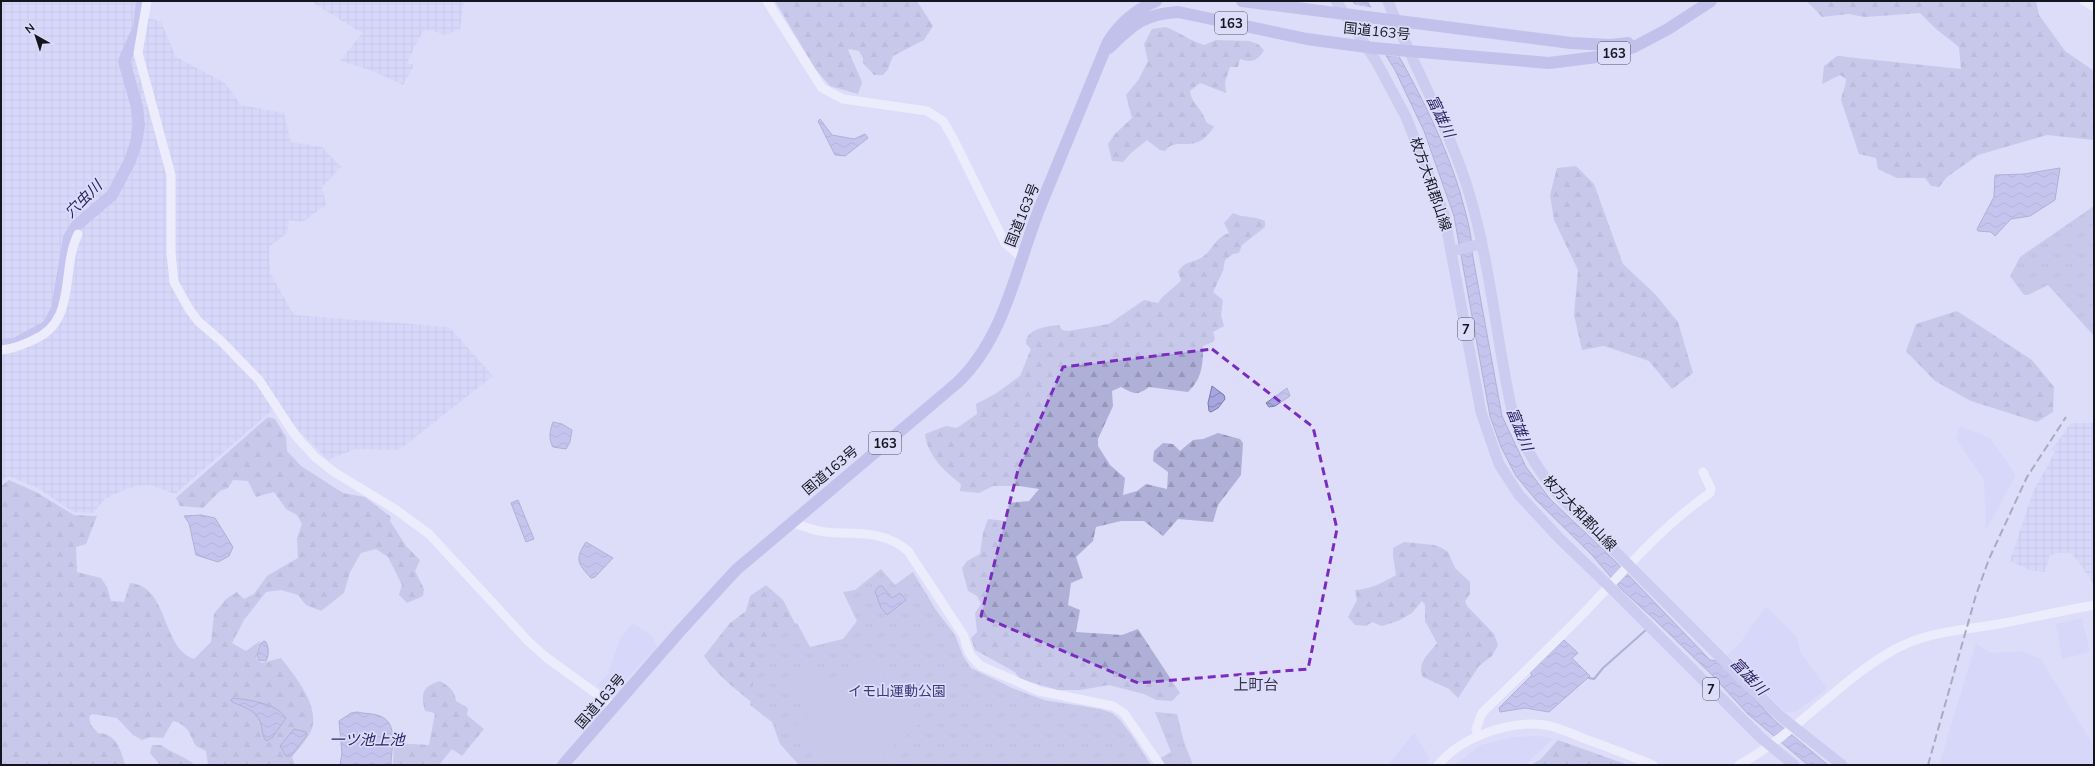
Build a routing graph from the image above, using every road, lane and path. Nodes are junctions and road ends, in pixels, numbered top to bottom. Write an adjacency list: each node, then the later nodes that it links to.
1 (147, 1): 30 (street)
2 (767, 1): 23 (street)
3 (1156, 1): 18 (highway, 国道163号 / 163)
4 (1242, 1): 11 (highway, 国道163号 / 163)
5 (1330, 1): 11 (main road)
6 (1336, 1): 12 (main road, 枚方大和郡山線 / 7)
7 (1388, 1): 13 (main road, 枚方大和郡山線 / 7)
8 (1711, 1): 14 (highway, 国道163号 / 163)
9 (2084, 1): 10 (street)
10 (2094, 7)
11 (1319, 12): 12 (highway, 国道163号 / 163)
12 (1350, 15): 13 (highway, 国道163号 / 163); 15 (main road, 枚方大和郡山線 / 7)
13 (1395, 19): 14 (highway, 国道163号 / 163); 16 (main road, 枚方大和郡山線 / 7)
14 (1660, 33): 17 (highway, 国道163号 / 163)
15 (1370, 47): 16 (highway, 国道163号 / 163); 18 (highway, 国道163号 / 163); 22 (main road, 枚方大和郡山線 / 7)
16 (1404, 49): 17 (highway, 国道163号 / 163); 19 (main road, 枚方大和郡山線 / 7)
17 (1431, 51): 19 (main road)
18 (1103, 54): 23 (highway, 国道163号 / 163)
19 (1418, 72): 21 (main road, 枚方大和郡山線 / 7)
20 (78, 234): 24 (street)
21 (1481, 244): 22 (main road); 27 (main road, 枚方大和郡山線 / 7)
22 (1452, 251): 28 (main road, 枚方大和郡山線 / 7)
23 (1021, 257): 26 (highway, 国道163号 / 163)
24 (1, 350)
25 (1703, 472): 27 (street)
26 (791, 522): 30 (highway, 国道163号 / 163); 35 (street)
27 (1630, 564): 28 (street); 31 (main road, 枚方大和郡山線 / 7)
28 (1609, 586): 32 (street); 33 (main road, 枚方大和郡山線 / 7)
29 (2094, 605): 31 (street)
30 (615, 707): 34 (highway, 国道163号 / 163)
31 (1795, 727): 33 (street); 40 (main road, 枚方大和郡山線 / 7)
32 (1478, 735): 36 (street); 37 (street)
33 (1769, 745): 38 (street); 39 (main road, 枚方大和郡山線 / 7)
34 (564, 765)
35 (1160, 765)
36 (1438, 765)
37 (1653, 765)
38 (1739, 765)
39 (1794, 765)
40 (1842, 765)

